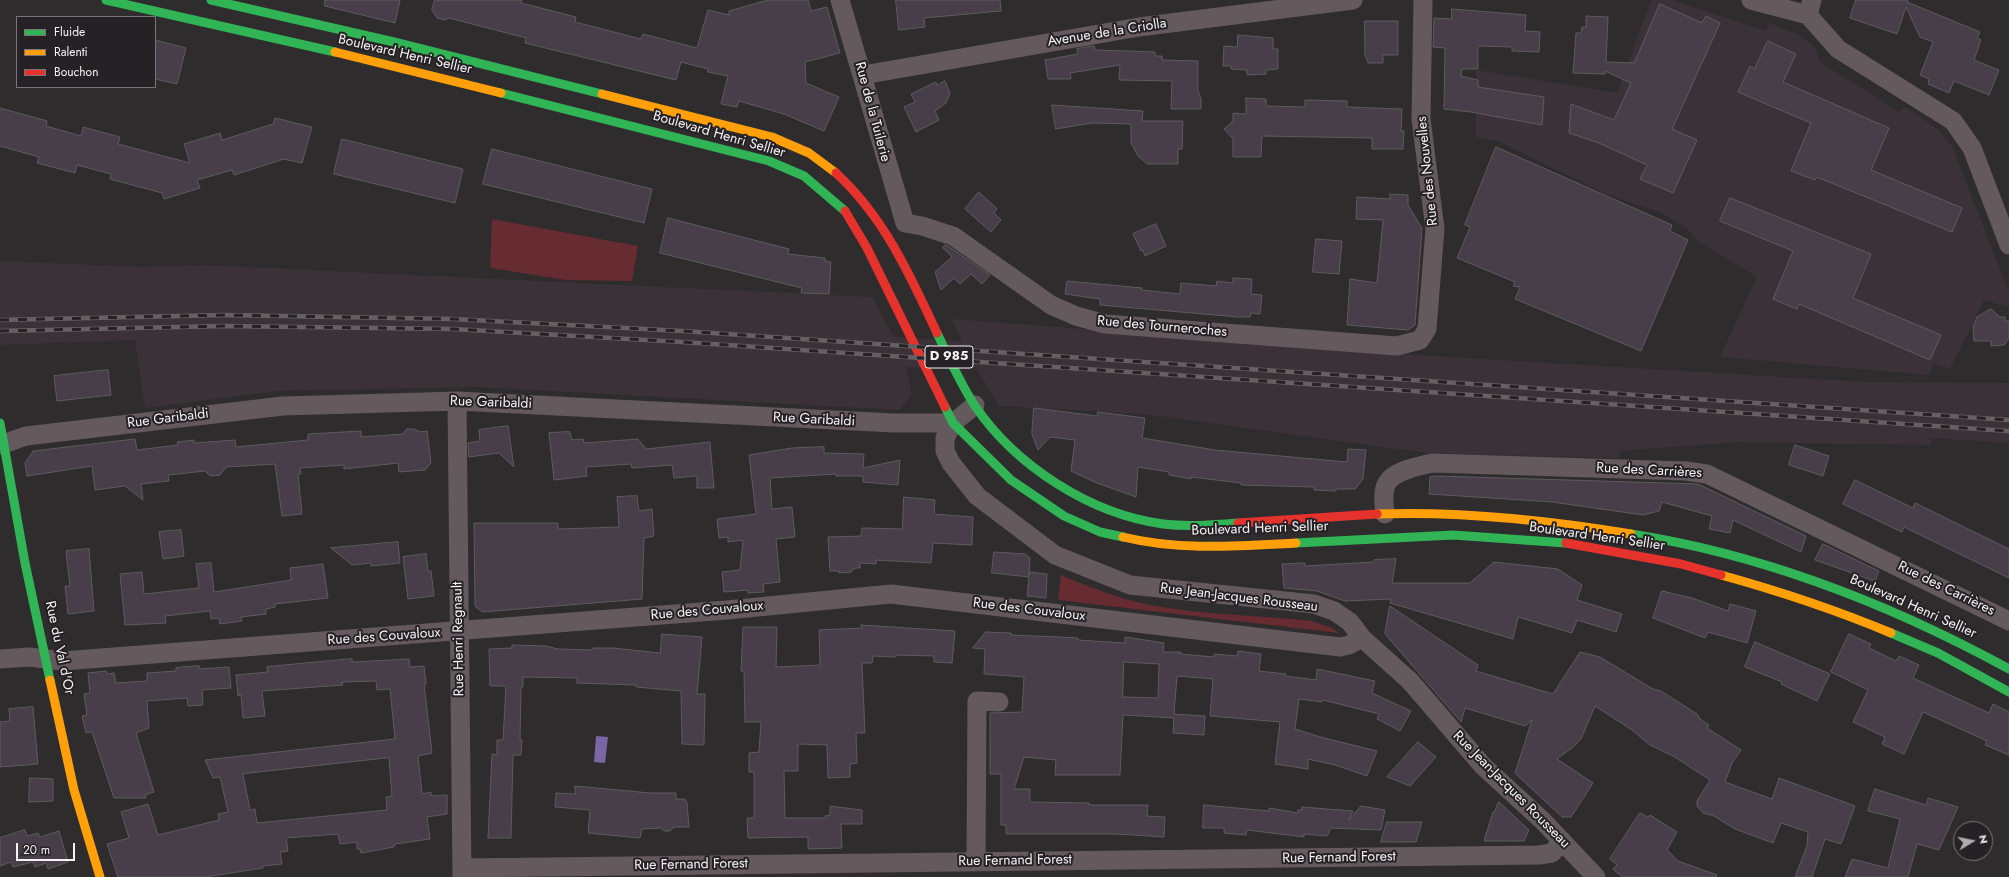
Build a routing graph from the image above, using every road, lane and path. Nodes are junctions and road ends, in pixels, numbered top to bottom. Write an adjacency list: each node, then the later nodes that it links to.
1 (106, 0): 9 (main road, Boulevard Henri Sellier)
2 (124, 0): 9 (main road, Boulevard Henri Sellier)
3 (211, 0): 12 (main road, Boulevard Henri Sellier)
4 (840, 0): 10 (street, Rue de la Tuilerie)
5 (1353, 0): 10 (street, Avenue de la Criolla)
6 (1423, 0): 15 (street, Rue des Nouvelles)
7 (1751, 0): 8 (street)
8 (1810, 7): 13 (street)
9 (183, 18): 14 (main road, Boulevard Henri Sellier)
10 (863, 75): 11 (street, Rue de la Tuilerie)
11 (905, 223): 12 (street); 15 (street, Rue des Tourneroches)
12 (888, 234): 14 (main road); 16 (main road, Boulevard Henri Sellier / D 985)
13 (2009, 246)
14 (867, 248): 19 (main road, Boulevard Henri Sellier / D 985)
15 (1420, 340)
16 (970, 397): 19 (street); 21 (main road, Boulevard Henri Sellier)
17 (457, 401): 19 (street, Rue Garibaldi); 20 (street, Rue Garibaldi); 23 (street, Rue Henri Regnault)
18 (0, 423): 20 (main road, Rue du Val d'Or)
19 (953, 423): 24 (street, Rue Jean-Jacques Rousseau); 28 (main road, Boulevard Henri Sellier)
20 (2, 445): 26 (main road, Rue du Val d'Or)
21 (1385, 514): 22 (street, Rue des Carrières); 27 (main road, Boulevard Henri Sellier)
22 (2009, 621)
23 (459, 631): 24 (street, Rue des Couvaloux); 26 (street, Rue des Couvaloux); 33 (street, Rue Henri Regnault)
24 (1362, 638): 30 (street, Rue Jean-Jacques Rousseau)
25 (0, 658): 26 (street, Rue des Couvaloux)
26 (47, 659): 34 (main road, Rue du Val d'Or)
27 (2009, 668)
28 (2009, 692)
29 (999, 702): 31 (street)
30 (1562, 841): 31 (street, Rue Fernand Forest); 35 (street, Rue Jean-Jacques Rousseau)
31 (976, 862): 32 (street, Rue Fernand Forest)
32 (676, 871): 33 (street, Rue Fernand Forest)
33 (462, 872)
34 (100, 877)
35 (1596, 877)

